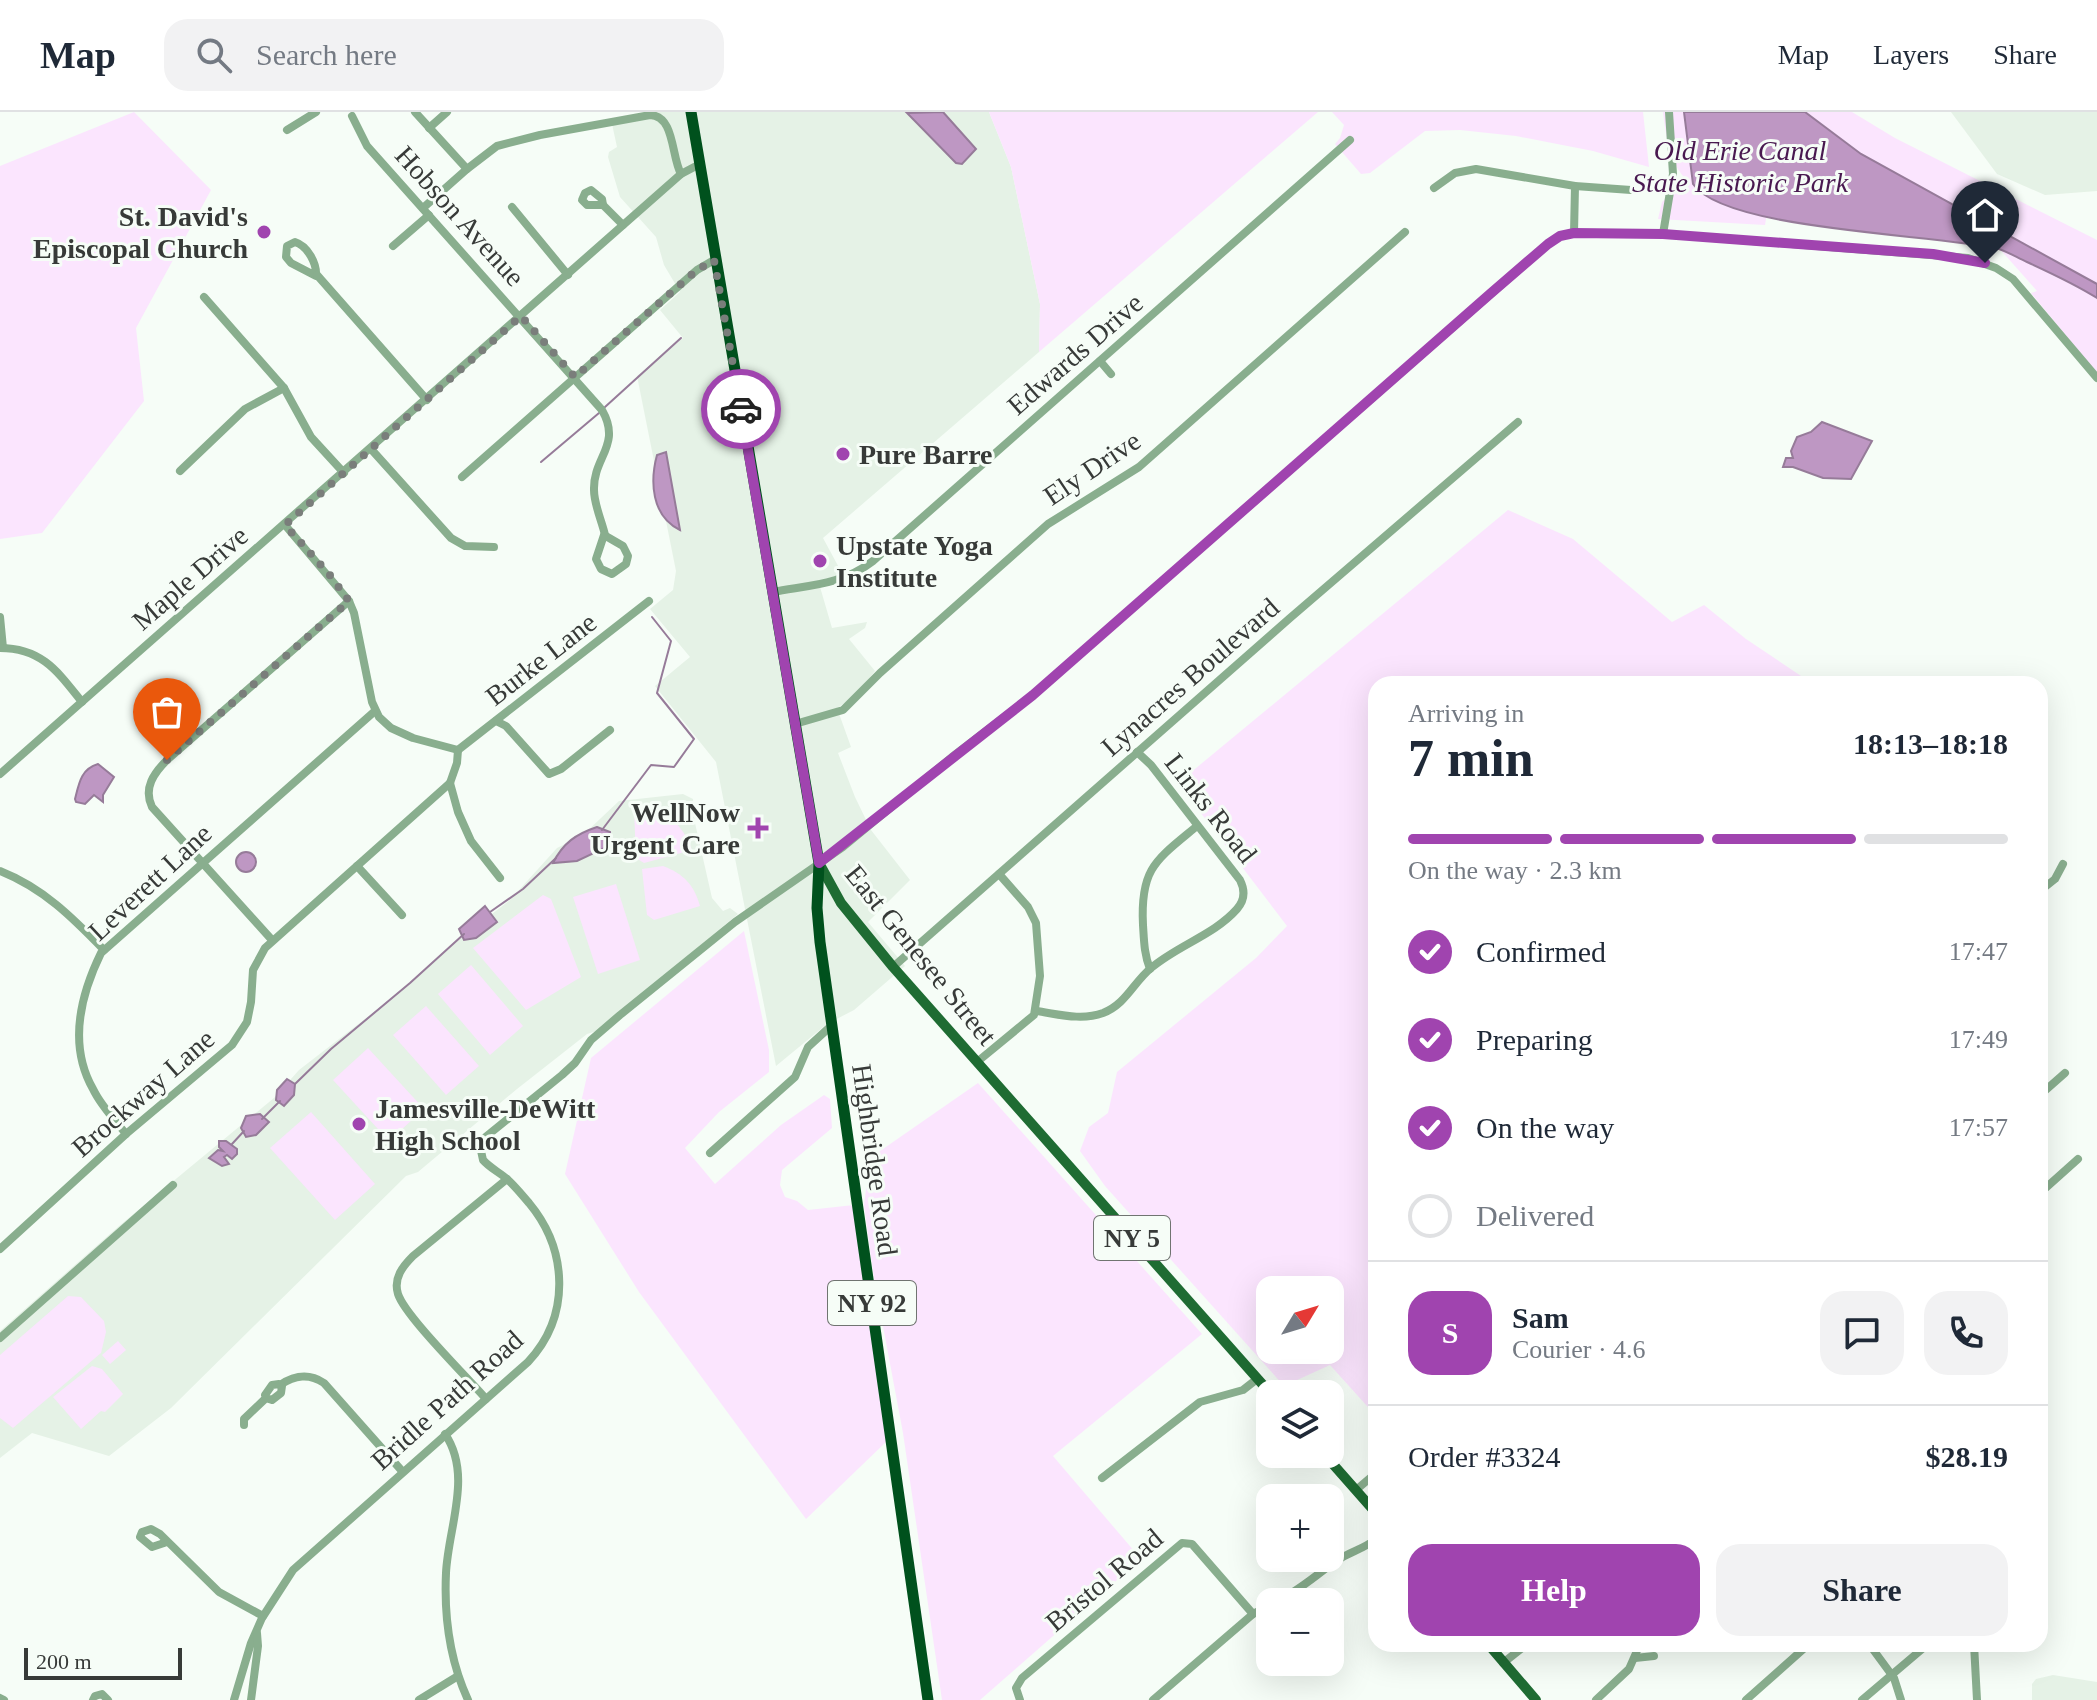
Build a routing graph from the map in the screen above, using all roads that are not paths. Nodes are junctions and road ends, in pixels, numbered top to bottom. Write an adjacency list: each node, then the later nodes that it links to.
1 (316, 112): 8 (street)
2 (415, 112): 7 (street)
3 (447, 112): 7 (street)
4 (1669, 112): 22 (street)
5 (692, 114): 10 (highway, East Genesee Street / NY 5)
6 (352, 116): 18 (street, Hobson Avenue)
7 (429, 128): 11 (street)
8 (287, 130)
9 (1350, 140): 29 (street, Edwards Drive)
10 (698, 165): 12 (street, Maple Drive); 24 (highway, East Genesee Street / NY 5)
11 (467, 169): 12 (street); 18 (street)
12 (681, 174): 19 (street, Maple Drive)
13 (1575, 186): 14 (street); 15 (street); 21 (street)
14 (1434, 188)
15 (1631, 190)
16 (603, 205): 19 (street)
17 (512, 207): 26 (street)
18 (426, 212): 23 (street); 28 (street, Hobson Avenue)
19 (623, 225): 26 (street, Maple Drive)
20 (1405, 232): 51 (street, Ely Drive)
21 (1574, 233): 22 (street); 59 (street)
22 (1663, 234): 32 (street)
23 (393, 246)
24 (714, 260): 31 (street); 43 (highway, East Genesee Street / NY 5)
25 (317, 275): 25 (street); 34 (street)
26 (568, 275): 28 (street, Maple Drive)
27 (204, 297): 33 (street)
28 (521, 316): 31 (street, Hobson Avenue); 34 (street, Maple Drive)
29 (1100, 361): 30 (street); 43 (street, Edwards Drive)
30 (1111, 374)
31 (575, 377): 39 (street); 41 (street, Hobson Avenue)
32 (2097, 378)
33 (284, 388): 37 (street); 38 (street)
34 (427, 400): 36 (street, Maple Drive)
35 (1518, 422): 54 (street, Lynacres Boulevard)
36 (371, 449): 38 (street, Maple Drive); 42 (street)
37 (180, 471)
38 (344, 473): 40 (street, Maple Drive)
39 (462, 477)
40 (285, 525): 44 (street); 48 (street, Maple Drive)
41 (605, 535): 41 (street)
42 (494, 547)
43 (773, 592): 51 (highway, East Genesee Street / NY 5)
44 (349, 601): 49 (street); 58 (street)
45 (649, 601): 50 (street, Burke Lane)
46 (0, 617): 47 (street)
47 (2, 648): 48 (street)
48 (82, 702): 55 (street, Maple Drive)
49 (375, 711): 53 (street); 58 (street, Leverett Lane)
50 (496, 721): 52 (street); 53 (street, Burke Lane)
51 (795, 724): 59 (highway, East Genesee Street / NY 5)
52 (610, 730)
53 (458, 750): 56 (street)
54 (1137, 752): 57 (street, Links Road); 63 (street, Lynacres Boulevard)
55 (0, 774)
56 (450, 783): 61 (street, Brockway Lane); 64 (street)
57 (1197, 826): 70 (street); 70 (street, Links Road)
58 (202, 862): 67 (street); 68 (street, Leverett Lane)
59 (819, 863): 69 (main road, East Genesee Street / NY 5); 72 (highway, Highbridge Road / NY 92); 79 (street, Bridle Path Road)
60 (2063, 864): 65 (street)
61 (357, 866): 66 (street); 67 (street, Brockway Lane)
62 (0, 871): 68 (street)
63 (999, 874): 69 (street, Lynacres Boulevard); 71 (street)
64 (500, 878)
65 (2048, 885)
66 (402, 915)
67 (272, 940): 76 (street, Brockway Lane)
68 (104, 950): 76 (street, Leverett Lane)
69 (893, 967): 73 (main road, East Genesee Street / NY 5)
70 (1150, 969): 71 (street)
71 (1036, 1011): 73 (street)
72 (831, 1026): 77 (street); 119 (highway, Highbridge Road / NY 92)
73 (977, 1062): 84 (main road, East Genesee Street / NY 5)
74 (2065, 1073): 75 (street)
75 (2048, 1088)
76 (126, 1134): 82 (street, Brockway Lane)
77 (710, 1153)
78 (2078, 1159): 81 (street)
79 (507, 1179): 85 (street, Bridle Path Road); 85 (street)
80 (173, 1185): 83 (street)
81 (2048, 1186)
82 (0, 1249)
83 (0, 1338)
84 (1257, 1379): 90 (street)
85 (486, 1399): 87 (street, Bridle Path Road)
86 (244, 1425): 89 (street)
87 (445, 1434): 89 (street, Bridle Path Road); 112 (street)
88 (1336, 1468): 92 (main road)
89 (402, 1471): 99 (street, Bridle Path Road)
90 (1102, 1478)
91 (1368, 1480): 92 (street)
92 (1356, 1490): 93 (main road)
93 (1368, 1504)
94 (167, 1542): 99 (street)
95 (1368, 1546): 96 (street)
96 (1303, 1588)
97 (1256, 1612): 98 (street)
98 (1253, 1614): 120 (street, Bristol Road); 121 (street)
99 (263, 1616): 100 (street, Bridle Path Road)
100 (257, 1633): 115 (street, Bridle Path Road); 116 (street, Bridle Path Road)
101 (1494, 1652): 110 (main road)
102 (1517, 1652): 110 (street)
103 (1637, 1652): 109 (street)
104 (1800, 1652): 124 (street)
105 (1875, 1652): 111 (street)
106 (1918, 1652): 111 (street)
107 (1974, 1652): 127 (street)
108 (1654, 1656): 109 (street)
109 (1635, 1658): 123 (street)
110 (1503, 1663): 122 (main road)
111 (1891, 1675): 125 (street); 126 (street)
112 (458, 1676): 117 (street); 118 (street)
113 (93, 1700): 114 (street)
114 (108, 1700)
115 (234, 1700)
116 (251, 1700)
117 (419, 1700)
118 (468, 1700)
119 (928, 1700)
120 (1020, 1700)
121 (1153, 1700)
122 (1536, 1700)
123 (1596, 1700)
124 (1746, 1700)
125 (1862, 1700)
126 (1901, 1700)
127 (1977, 1700)

